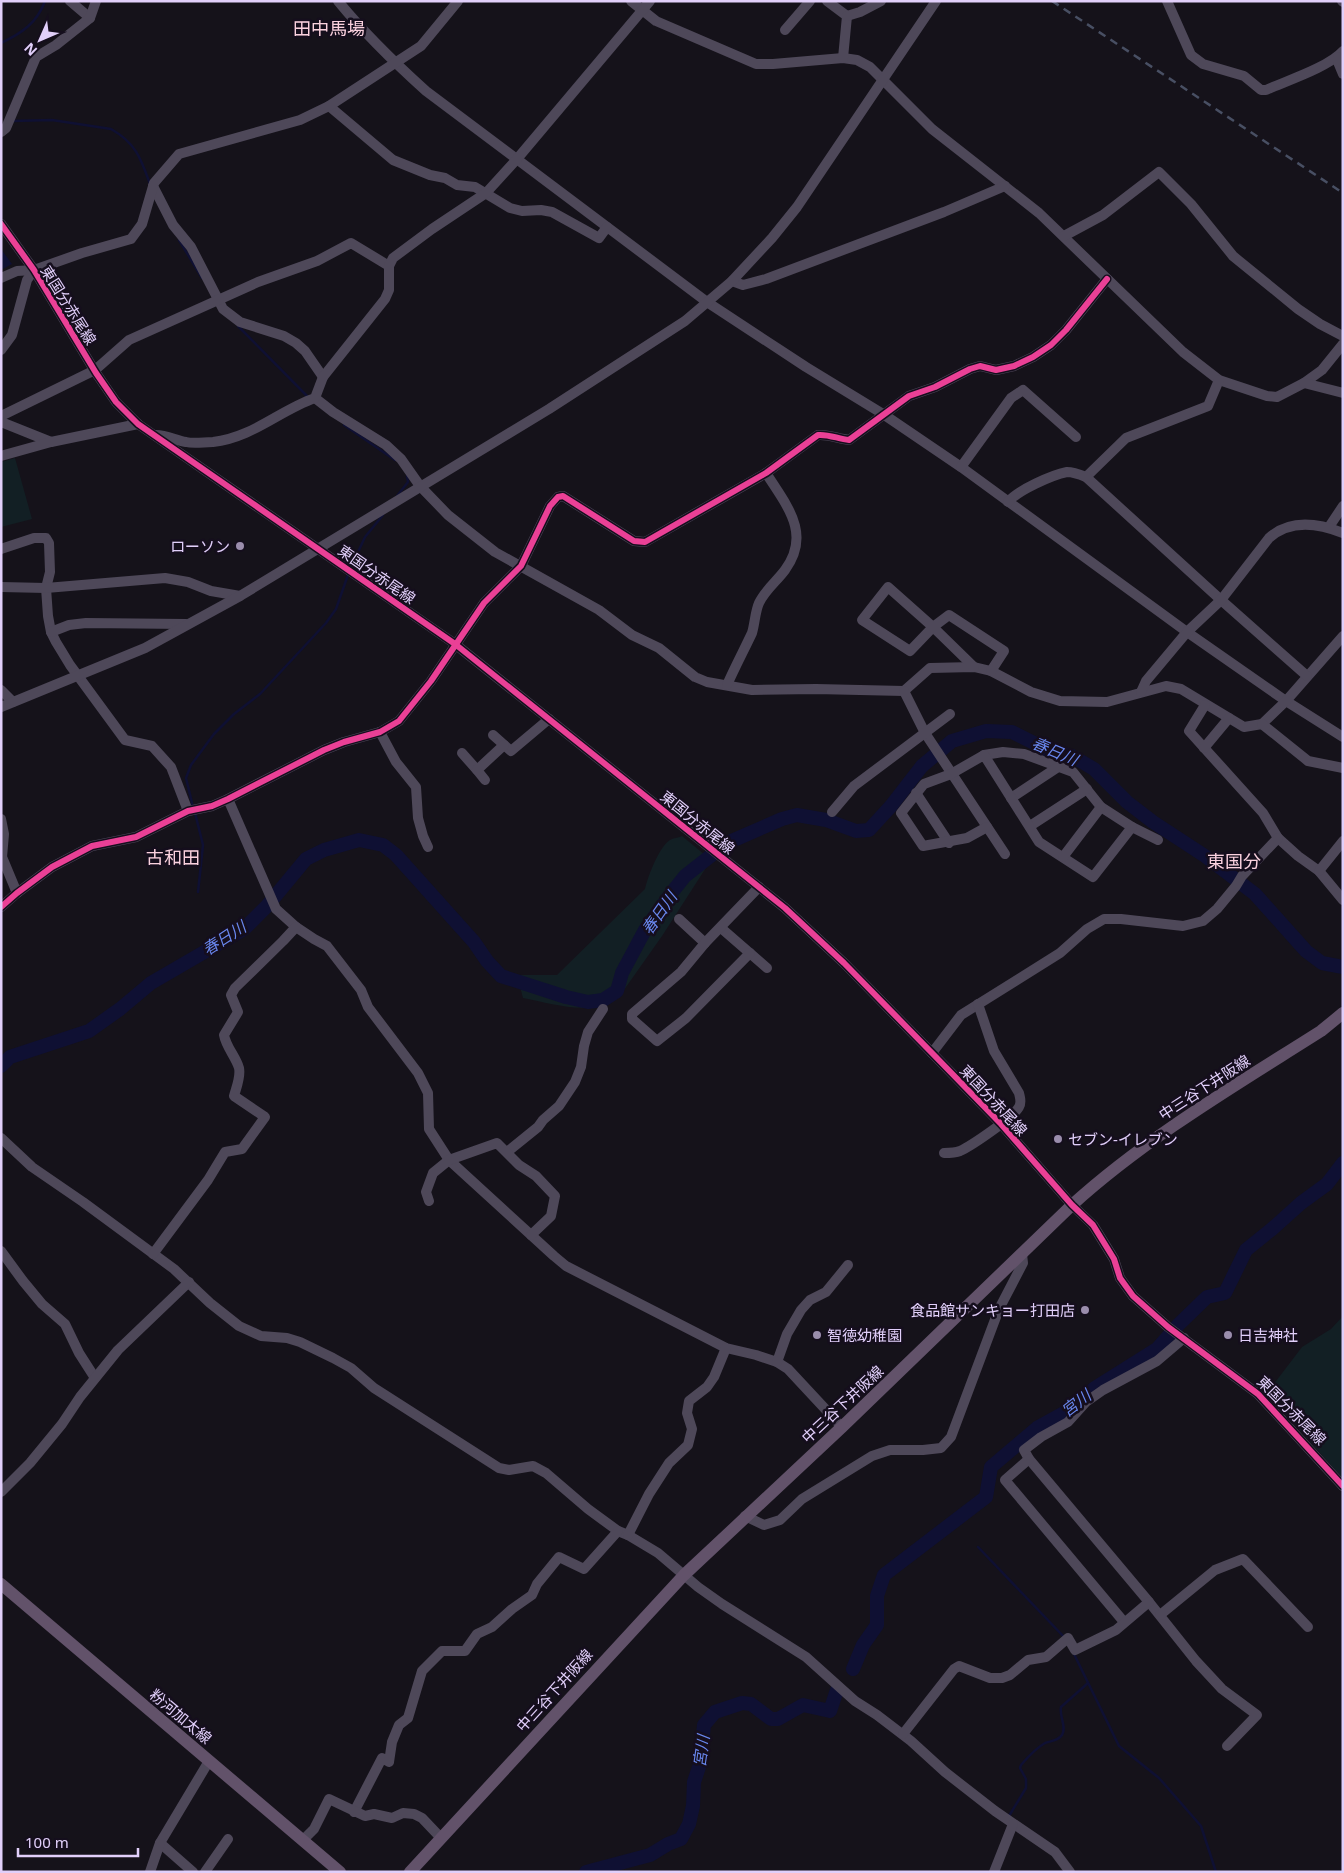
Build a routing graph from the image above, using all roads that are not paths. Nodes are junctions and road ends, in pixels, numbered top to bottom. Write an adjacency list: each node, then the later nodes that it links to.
1 (70, 1): 14 (street)
2 (96, 1): 14 (street)
3 (338, 1): 18 (street)
4 (458, 1): 18 (street)
5 (631, 1): 12 (street)
6 (650, 1): 12 (street)
7 (810, 1): 15 (street)
8 (881, 1): 13 (street)
9 (936, 1): 20 (street)
10 (1167, 1): 16 (street)
11 (829, 2): 13 (street)
12 (642, 10): 17 (street); 23 (street)
13 (847, 16): 17 (street)
14 (90, 18): 22 (street)
15 (785, 30)
16 (1340, 54): 19 (street)
17 (843, 58): 20 (street)
18 (395, 64): 21 (street); 23 (street)
19 (1343, 74)
20 (884, 80): 25 (street); 34 (street)
21 (329, 106): 24 (street); 26 (street)
22 (1, 132)
23 (517, 159): 26 (street); 28 (street)
24 (153, 186): 31 (street); 35 (street)
25 (1005, 186): 29 (street); 34 (street)
26 (486, 193): 28 (street); 30 (street)
27 (1, 224): 31 (street, 東国分赤尾線)
28 (607, 227): 36 (street)
29 (1064, 236): 33 (street); 37 (street)
30 (389, 266): 35 (street); 41 (street)
31 (34, 270): 32 (street); 39 (street); 40 (street, 東国分赤尾線)
32 (1, 278)
33 (1106, 279): 42 (street); 46 (street)
34 (732, 281): 36 (street)
35 (218, 301): 40 (street); 41 (street)
36 (708, 302): 46 (street); 57 (street)
37 (1343, 336)
38 (1343, 344): 43 (street)
39 (1, 350)
40 (95, 370): 47 (street); 49 (street, 東国分赤尾線)
41 (323, 377): 45 (street)
42 (1219, 380): 43 (street); 56 (street)
43 (1304, 383): 44 (street)
44 (1343, 393)
45 (315, 398): 50 (street); 57 (street)
46 (883, 414): 54 (street); 55 (street)
47 (1, 416)
48 (1, 422): 52 (street)
49 (138, 424): 50 (street, 東国分赤尾線); 52 (street)
50 (154, 435): 62 (street, 東国分赤尾線)
51 (1076, 437): 54 (street)
52 (51, 442): 53 (street)
53 (1, 456)
54 (961, 466): 58 (street)
55 (766, 473): 64 (street); 79 (street)
56 (1086, 477): 58 (street); 68 (street)
57 (420, 486): 62 (street); 64 (street)
58 (1008, 502): 72 (street)
59 (1343, 506): 60 (street)
60 (1329, 527): 61 (street); 68 (street)
61 (1343, 533)
62 (318, 548): 67 (street); 74 (street, 東国分赤尾線)
63 (1, 549): 66 (street)
64 (521, 566): 74 (street); 79 (street)
65 (1, 587): 66 (street)
66 (46, 588): 67 (street); 71 (street)
67 (240, 596): 69 (street)
68 (1221, 600): 72 (street); 77 (street)
69 (188, 624): 71 (street); 78 (street)
70 (934, 627): 70 (street); 75 (street); 76 (street)
71 (51, 632): 78 (street)
72 (1187, 632): 82 (street); 83 (street)
73 (1343, 636): 77 (street)
74 (455, 644): 89 (street, 東国分赤尾線); 91 (street)
75 (974, 667): 76 (street); 81 (street)
76 (991, 671): 82 (street)
77 (1307, 676): 83 (street)
78 (78, 677): 84 (street); 109 (street)
79 (727, 685): 81 (street)
80 (1, 690): 84 (street)
81 (904, 691): 92 (street)
82 (1141, 692): 85 (street)
83 (1286, 701): 90 (street); 94 (street)
84 (12, 702): 86 (street)
85 (1205, 705): 88 (street); 96 (street)
86 (1, 707)
87 (950, 714): 92 (street)
88 (1229, 718): 90 (street); 96 (street)
89 (549, 719): 95 (street); 123 (street, 東国分赤尾線)
90 (1262, 724): 100 (street)
91 (380, 732): 107 (street); 119 (street)
92 (925, 733): 102 (street); 110 (street)
93 (492, 735): 95 (street)
94 (1343, 737)
95 (504, 745): 101 (street)
96 (1204, 748): 115 (street)
97 (462, 753): 101 (street)
98 (984, 755): 99 (street); 102 (street); 106 (street)
99 (1058, 767): 104 (street); 106 (street)
100 (1343, 768)
101 (477, 770): 103 (street)
102 (949, 771): 105 (street); 113 (street)
103 (485, 780)
104 (1087, 789): 108 (street); 112 (street)
105 (916, 793): 118 (street); 118 (street)
106 (1011, 798): 112 (street)
107 (228, 799): 109 (street); 128 (street)
108 (1101, 807): 114 (street); 121 (street)
109 (188, 811): 124 (street)
110 (832, 812)
111 (1, 819): 124 (street)
112 (1030, 826): 121 (street)
113 (987, 827): 118 (street); 120 (street)
114 (1132, 827): 116 (street); 121 (street)
115 (1278, 838): 122 (street); 133 (street)
116 (1158, 840)
117 (1343, 841): 122 (street)
118 (949, 843)
119 (428, 847)
120 (1005, 854)
121 (1063, 857)
122 (1319, 870): 125 (street)
123 (759, 887): 129 (street); 136 (street, 東国分赤尾線)
124 (17, 893): 126 (street)
125 (1343, 900)
126 (1, 907)
127 (679, 919): 130 (street)
128 (296, 926): 141 (street); 146 (street)
129 (721, 928): 130 (street); 131 (street)
130 (705, 943): 131 (street)
131 (750, 953): 132 (street)
132 (767, 968)
133 (978, 1004): 136 (street); 137 (street)
134 (603, 1009): 139 (street)
135 (1343, 1013): 143 (main road, 中三谷下井阪線)
136 (932, 1053): 137 (street, 東国分赤尾線)
137 (1001, 1124): 140 (street); 143 (street, 東国分赤尾線)
138 (1, 1138): 146 (street)
139 (507, 1152): 141 (street); 144 (street)
140 (944, 1153)
141 (448, 1160): 142 (street); 144 (street)
142 (429, 1201)
143 (1072, 1205): 147 (main road, 中三谷下井阪線); 150 (street, 東国分赤尾線)
144 (531, 1235): 151 (street)
145 (1, 1251): 153 (street)
146 (154, 1254): 149 (street)
147 (1022, 1254): 154 (main road, 中三谷下井阪線); 158 (street)
148 (848, 1265): 152 (street)
149 (189, 1282): 153 (street); 159 (street)
150 (1181, 1336): 155 (street); 156 (street, 東国分赤尾線)
151 (726, 1348): 152 (street); 159 (street)
152 (777, 1362): 154 (street)
153 (95, 1378): 157 (street)
154 (842, 1427): 158 (main road, 中三谷下井阪線)
155 (1029, 1459): 162 (street); 164 (street)
156 (1343, 1486)
157 (1, 1492)
158 (745, 1516): 160 (main road, 中三谷下井阪線)
159 (623, 1533): 160 (street); 169 (street)
160 (684, 1575): 166 (street); 171 (main road, 中三谷下井阪線)
161 (1, 1584): 168 (main road, 粉河加太線)
162 (1149, 1602): 163 (street); 164 (street)
163 (1160, 1616): 165 (street); 167 (street)
164 (1124, 1622): 166 (street)
165 (1308, 1627)
166 (903, 1734): 170 (street)
167 (1227, 1746)
168 (209, 1761): 173 (main road, 粉河加太線); 174 (street)
169 (354, 1812): 171 (street); 173 (street)
170 (1013, 1824): 180 (street); 181 (street)
171 (441, 1838): 179 (main road, 中三谷下井阪線)
172 (228, 1839): 177 (street)
173 (303, 1840): 178 (main road, 粉河加太線)
174 (160, 1843): 175 (street); 176 (street)
175 (150, 1872)
176 (193, 1872)
177 (205, 1872)
178 (340, 1872)
179 (410, 1872)
180 (994, 1872)
181 (1070, 1872)

